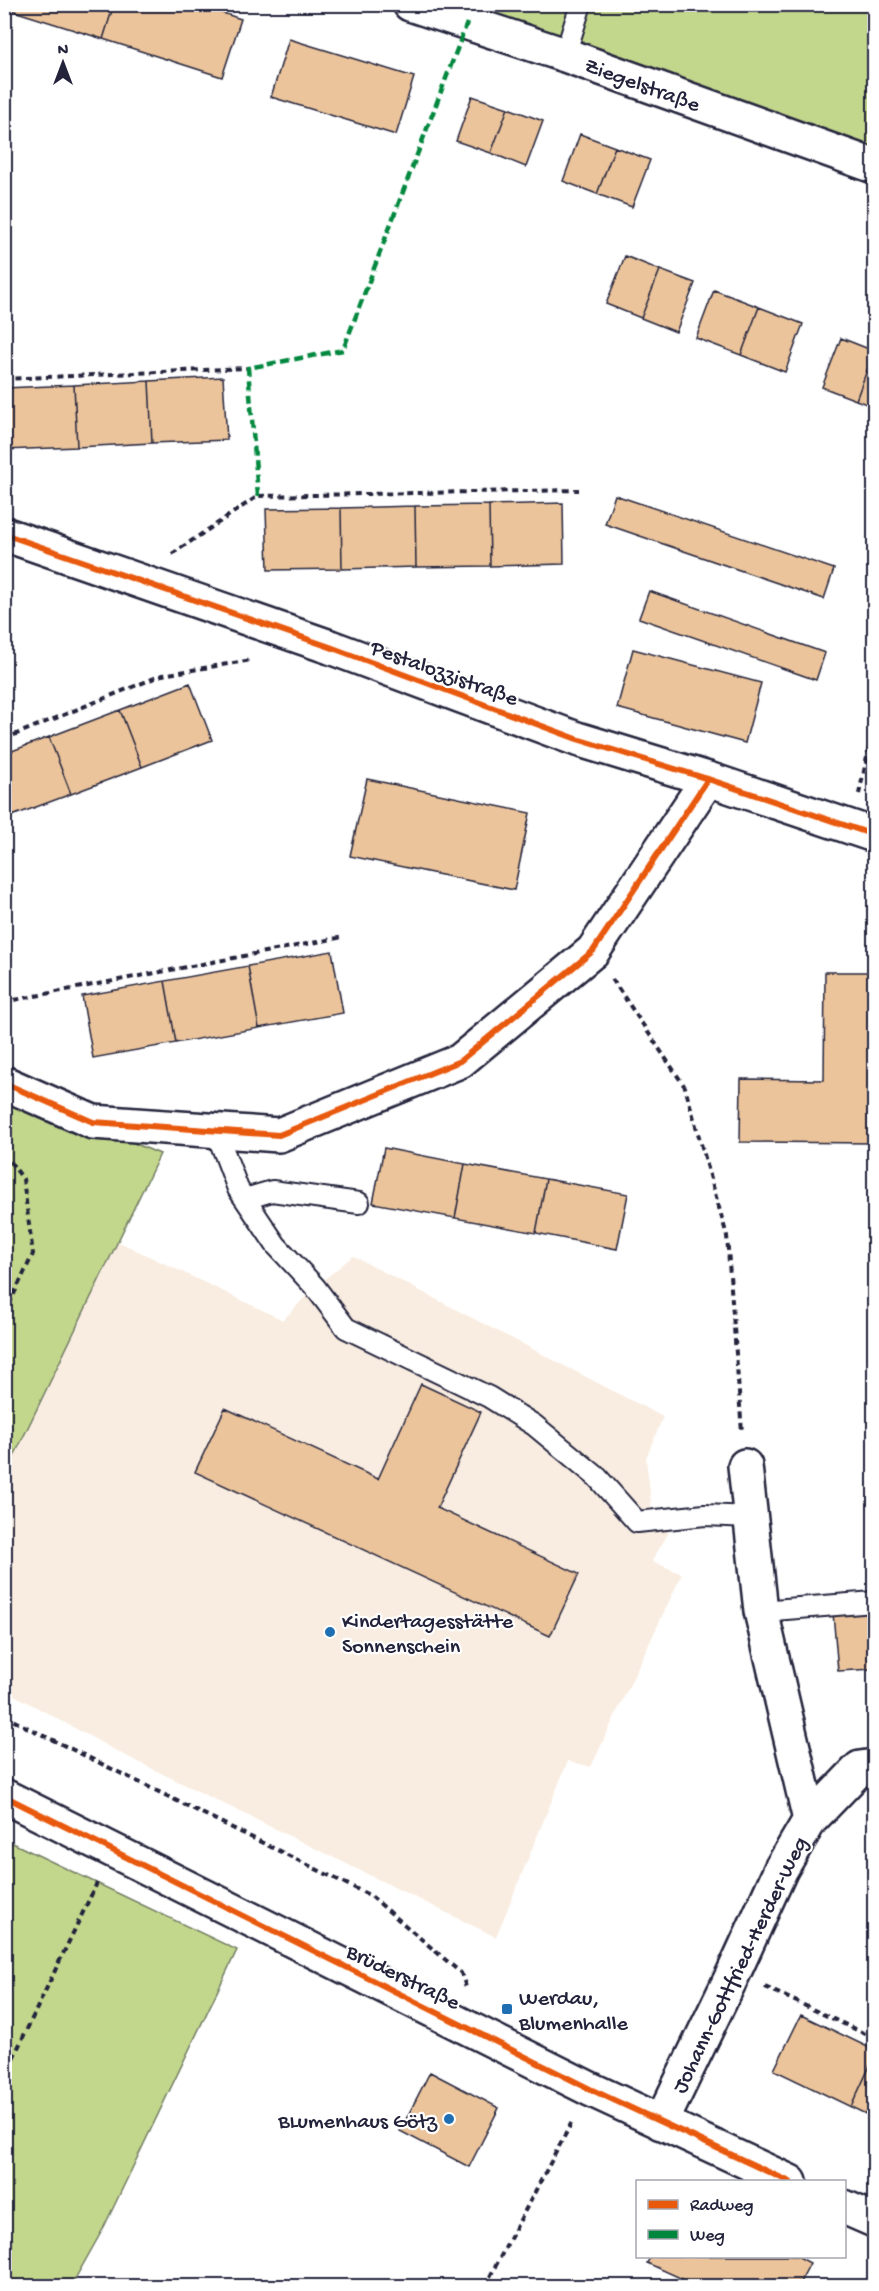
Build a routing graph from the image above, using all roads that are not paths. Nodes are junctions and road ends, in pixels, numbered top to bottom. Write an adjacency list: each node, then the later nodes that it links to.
1 (410, 4): 3 (street, Ziegelstraße)
2 (580, 4): 3 (lane)
3 (565, 55): 4 (street, Ziegelstraße)
4 (874, 166)
5 (4, 534): 6 (street, Pestalozzistraße)
6 (708, 778): 7 (street, Pestalozzistraße); 9 (street)
7 (863, 831)
8 (4, 1083): 9 (street)
9 (216, 1131): 10 (lane)
10 (245, 1199): 11 (lane); 13 (lane)
11 (359, 1203)
12 (745, 1466): 13 (street)
13 (750, 1517): 15 (street)
14 (874, 1602): 15 (lane)
15 (761, 1611): 18 (street)
16 (874, 1766): 18 (street, Johann-Gottfried-Herder-Weg)
17 (4, 1796): 19 (street, Brüderstraße)
18 (810, 1820): 19 (street, Johann-Gottfried-Herder-Weg)
19 (661, 2122): 20 (street, Brüderstraße)
20 (788, 2180)
21 (846, 2207): 22 (street)
22 (874, 2220)

